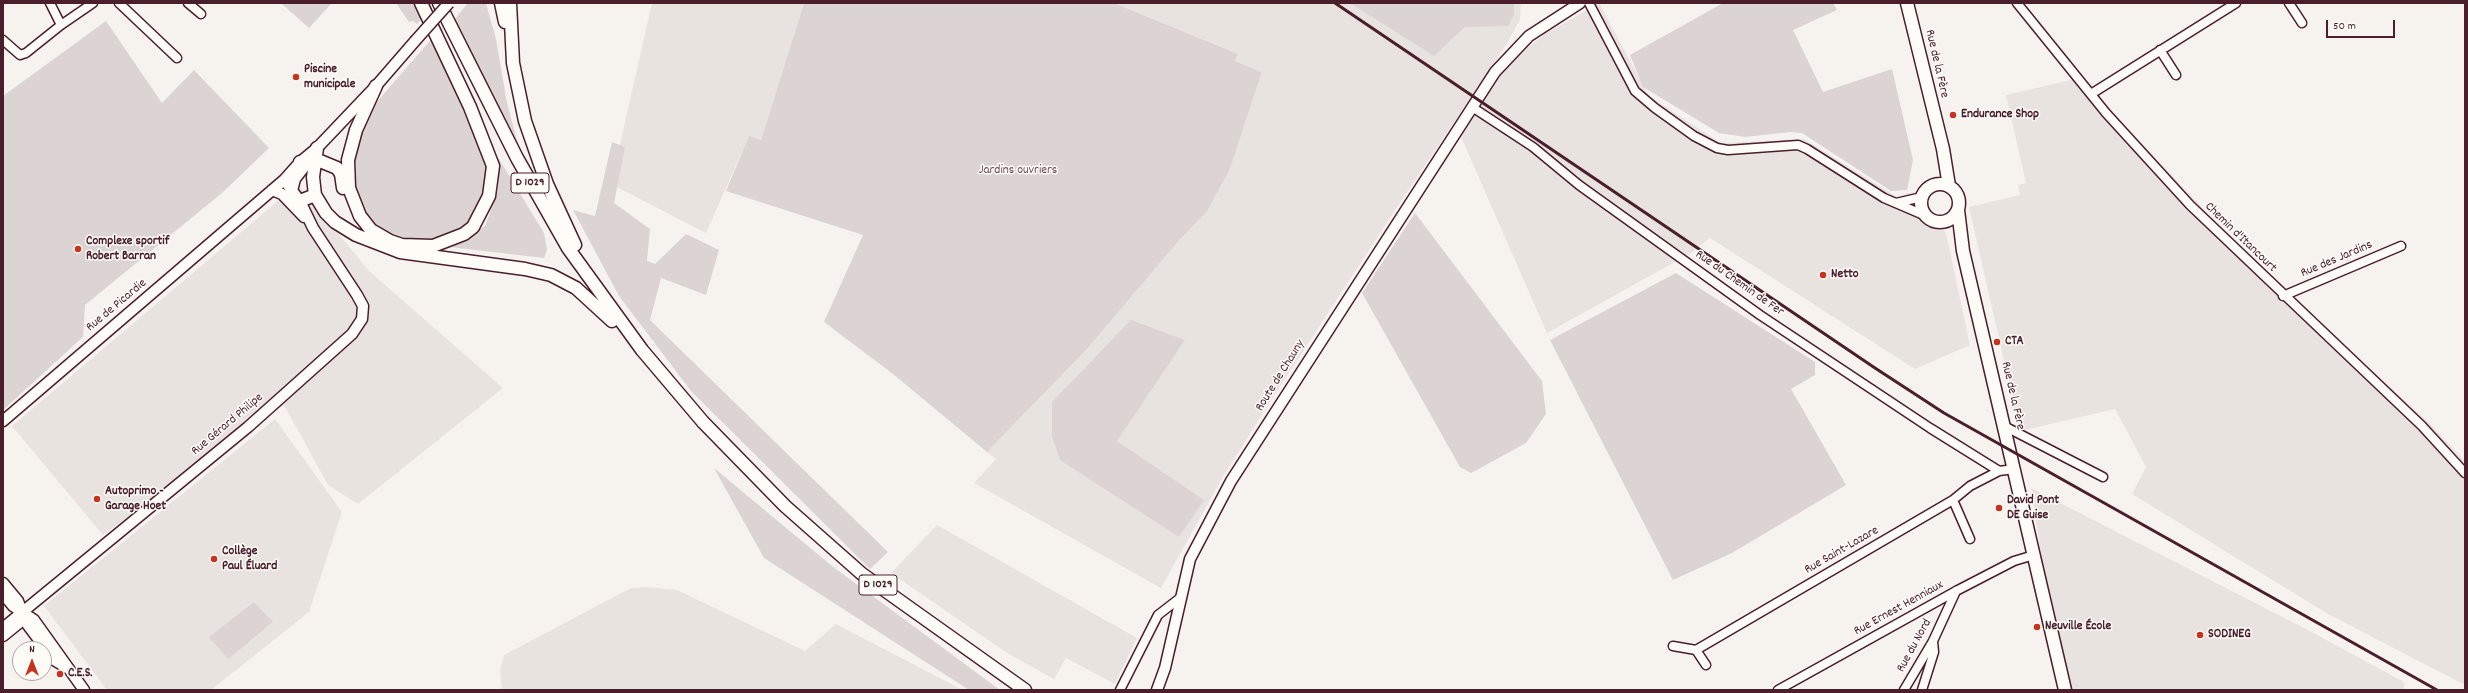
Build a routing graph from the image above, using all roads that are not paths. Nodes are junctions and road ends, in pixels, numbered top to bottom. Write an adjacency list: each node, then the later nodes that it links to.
1 (50, 3): 18 (street)
2 (93, 3): 18 (street)
3 (119, 3): 21 (street)
4 (188, 3): 16 (street)
5 (421, 3): 40 (main road)
6 (438, 3): 46 (main road, D 1029)
7 (449, 3): 24 (street, bridge)
8 (501, 3): 22 (main road)
9 (510, 3): 22 (main road)
10 (1580, 3): 26 (street, Route de Chauny)
11 (1589, 3): 38 (street)
12 (1907, 3): 27 (main road, Rue de la Fère)
13 (2017, 3): 25 (street, Chemin d'Itancourt)
14 (2236, 3): 20 (street)
15 (2289, 3): 17 (street)
16 (201, 14)
17 (2302, 23)
18 (61, 25): 19 (street)
19 (3, 40)
20 (2160, 50): 23 (street); 25 (street)
21 (177, 58)
22 (513, 62): 46 (main road)
23 (2176, 75)
24 (376, 86): 28 (street); 40 (main road)
25 (2091, 94): 47 (street, Chemin d'Itancourt)
26 (1474, 103): 51 (street, Rue du Chemin de Fer); 61 (street, Route de Chauny)
27 (1937, 130): 31 (main road, Rue de la Fère); 32 (main road, Rue de la Fère)
28 (318, 148): 29 (main road)
29 (308, 162): 30 (street, Rue de Picardie); 34 (street); 35 (main road); 40 (main road)
30 (284, 180): 33 (street, Rue de Picardie); 34 (street, Rue Gérard Philipe)
31 (1933, 185): 32 (main road); 36 (main road)
32 (1949, 186): 39 (main road)
33 (272, 190): 43 (street, Rue Gérard Philipe); 49 (street, Rue de Picardie)
34 (292, 190): 37 (street, Rue Gérard Philipe)
35 (315, 195): 37 (main road); 48 (main road)
36 (1922, 197): 38 (street); 41 (main road)
37 (300, 201): 43 (street, Rue Gérard Philipe)
38 (1896, 203): 41 (street)
39 (1958, 210): 42 (main road); 45 (main road, Rue de la Fère)
40 (360, 216)
41 (1926, 216): 42 (main road)
42 (1944, 222): 45 (main road, Rue de la Fère)
43 (313, 228): 62 (street, Rue Gérard Philipe)
44 (2401, 246): 47 (street, Rue des Jardins)
45 (1963, 251): 50 (main road, Rue de la Fère)
46 (591, 281): 48 (main road, D 1029)
47 (2283, 296): 53 (street, Chemin d'Itancourt)
48 (642, 350): 70 (main road, D 1029)
49 (3, 421)
50 (2004, 426): 52 (main road, Rue de la Fère); 54 (street)
51 (1999, 471): 52 (street, Rue Saint-Lazare); 55 (street, Rue Saint-Lazare)
52 (2015, 473): 57 (main road, Rue de la Fère)
53 (2465, 473)
54 (2103, 477)
55 (1953, 500): 56 (street); 67 (street, Rue Saint-Lazare)
56 (1970, 539)
57 (2034, 555): 59 (street, Rue Ernest Henniaux); 76 (main road, Rue de la Fère)
58 (3, 583): 62 (street)
59 (1956, 591): 65 (street, Rue du Nord); 73 (street, Rue Ernest Henniaux)
60 (3, 594): 62 (street)
61 (1180, 598): 71 (street); 72 (street, Route de Chauny)
62 (23, 613): 63 (street); 64 (street); 69 (street)
63 (3, 628)
64 (3, 636)
65 (1933, 641): 74 (street, Rue du Nord); 75 (street)
66 (1673, 646): 67 (street)
67 (1696, 650): 68 (street)
68 (1706, 665)
69 (84, 690)
70 (1025, 690)
71 (1120, 690)
72 (1157, 690)
73 (1778, 690)
74 (1904, 690)
75 (1922, 690)
76 (2065, 690)

